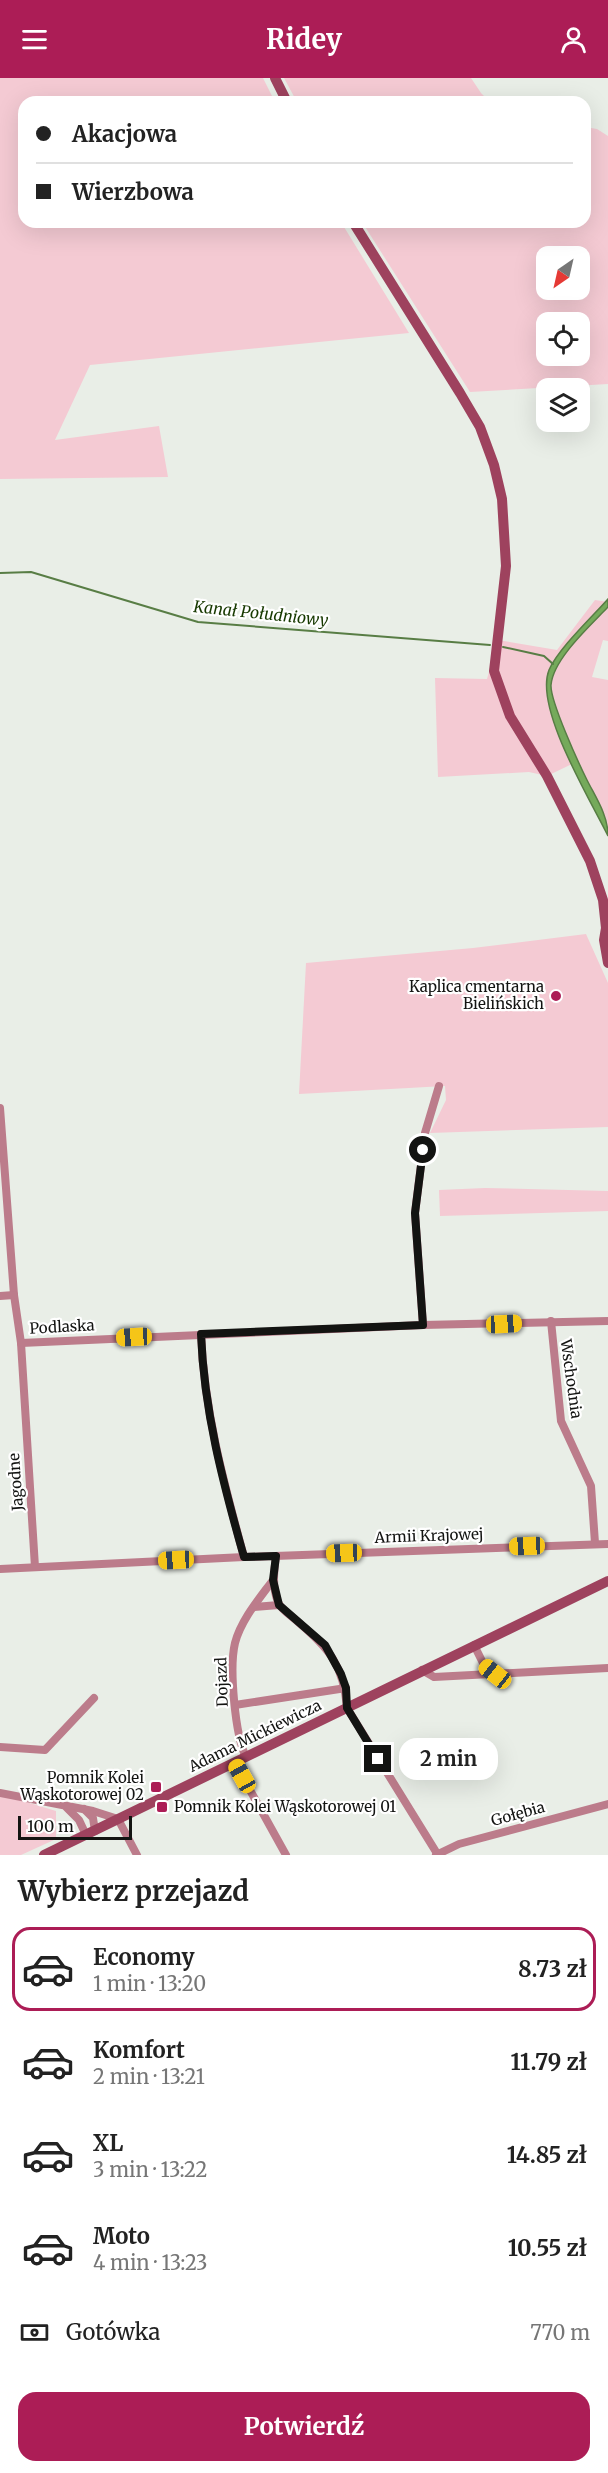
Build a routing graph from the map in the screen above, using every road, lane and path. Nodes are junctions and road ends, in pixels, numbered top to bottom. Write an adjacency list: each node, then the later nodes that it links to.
1 (274, 78): 2 (street)
2 (284, 96)
3 (357, 228): 4 (street)
4 (608, 963)
5 (439, 1086): 11 (street)
6 (0, 1108): 7 (street, Jagodne)
7 (14, 1295): 8 (street); 13 (street, Jagodne)
8 (0, 1296)
9 (550, 1321): 10 (street, Podlaska); 11 (street, Podlaska); 14 (street, Wschodnia)
10 (608, 1321)
11 (423, 1325): 12 (street, Podlaska)
12 (201, 1334): 13 (street, Podlaska); 17 (street)
13 (21, 1342): 18 (street, Jagodne)
14 (595, 1543): 15 (street, Armii Krajowej); 16 (street, Armii Krajowej)
15 (608, 1544)
16 (276, 1556): 17 (street, Armii Krajowej); 20 (street, Dojazd)
17 (244, 1557): 18 (street, Armii Krajowej)
18 (35, 1567): 19 (street, Armii Krajowej)
19 (0, 1569)
20 (273, 1580): 22 (street, Dojazd); 23 (street, Dojazd)
21 (608, 1581): 24 (street, Adama Mickiewicza)
22 (279, 1605): 23 (street); 28 (street)
23 (254, 1607): 30 (street, Dojazd)
24 (474, 1645): 26 (street, Adama Mickiewicza); 27 (street)
25 (608, 1668): 27 (street)
26 (422, 1670): 27 (street); 31 (street, Adama Mickiewicza)
27 (495, 1674)
28 (346, 1688): 30 (street); 31 (street)
29 (94, 1698): 32 (street)
30 (235, 1705): 33 (street, Dojazd)
31 (347, 1708): 33 (street, Adama Mickiewicza); 44 (street)
32 (0, 1747)
33 (246, 1757): 34 (street, Adama Mickiewicza)
34 (235, 1763): 39 (street, Adama Mickiewicza); 43 (street)
35 (0, 1793): 37 (street)
36 (608, 1804): 44 (street, Gołębia)
37 (63, 1806): 38 (street); 40 (street)
38 (84, 1809): 39 (street); 40 (street)
39 (118, 1819): 40 (street, Adama Mickiewicza); 42 (street)
40 (90, 1833): 41 (street, Adama Mickiewicza)
41 (44, 1855)
42 (137, 1855)
43 (286, 1855)
44 (437, 1855)

